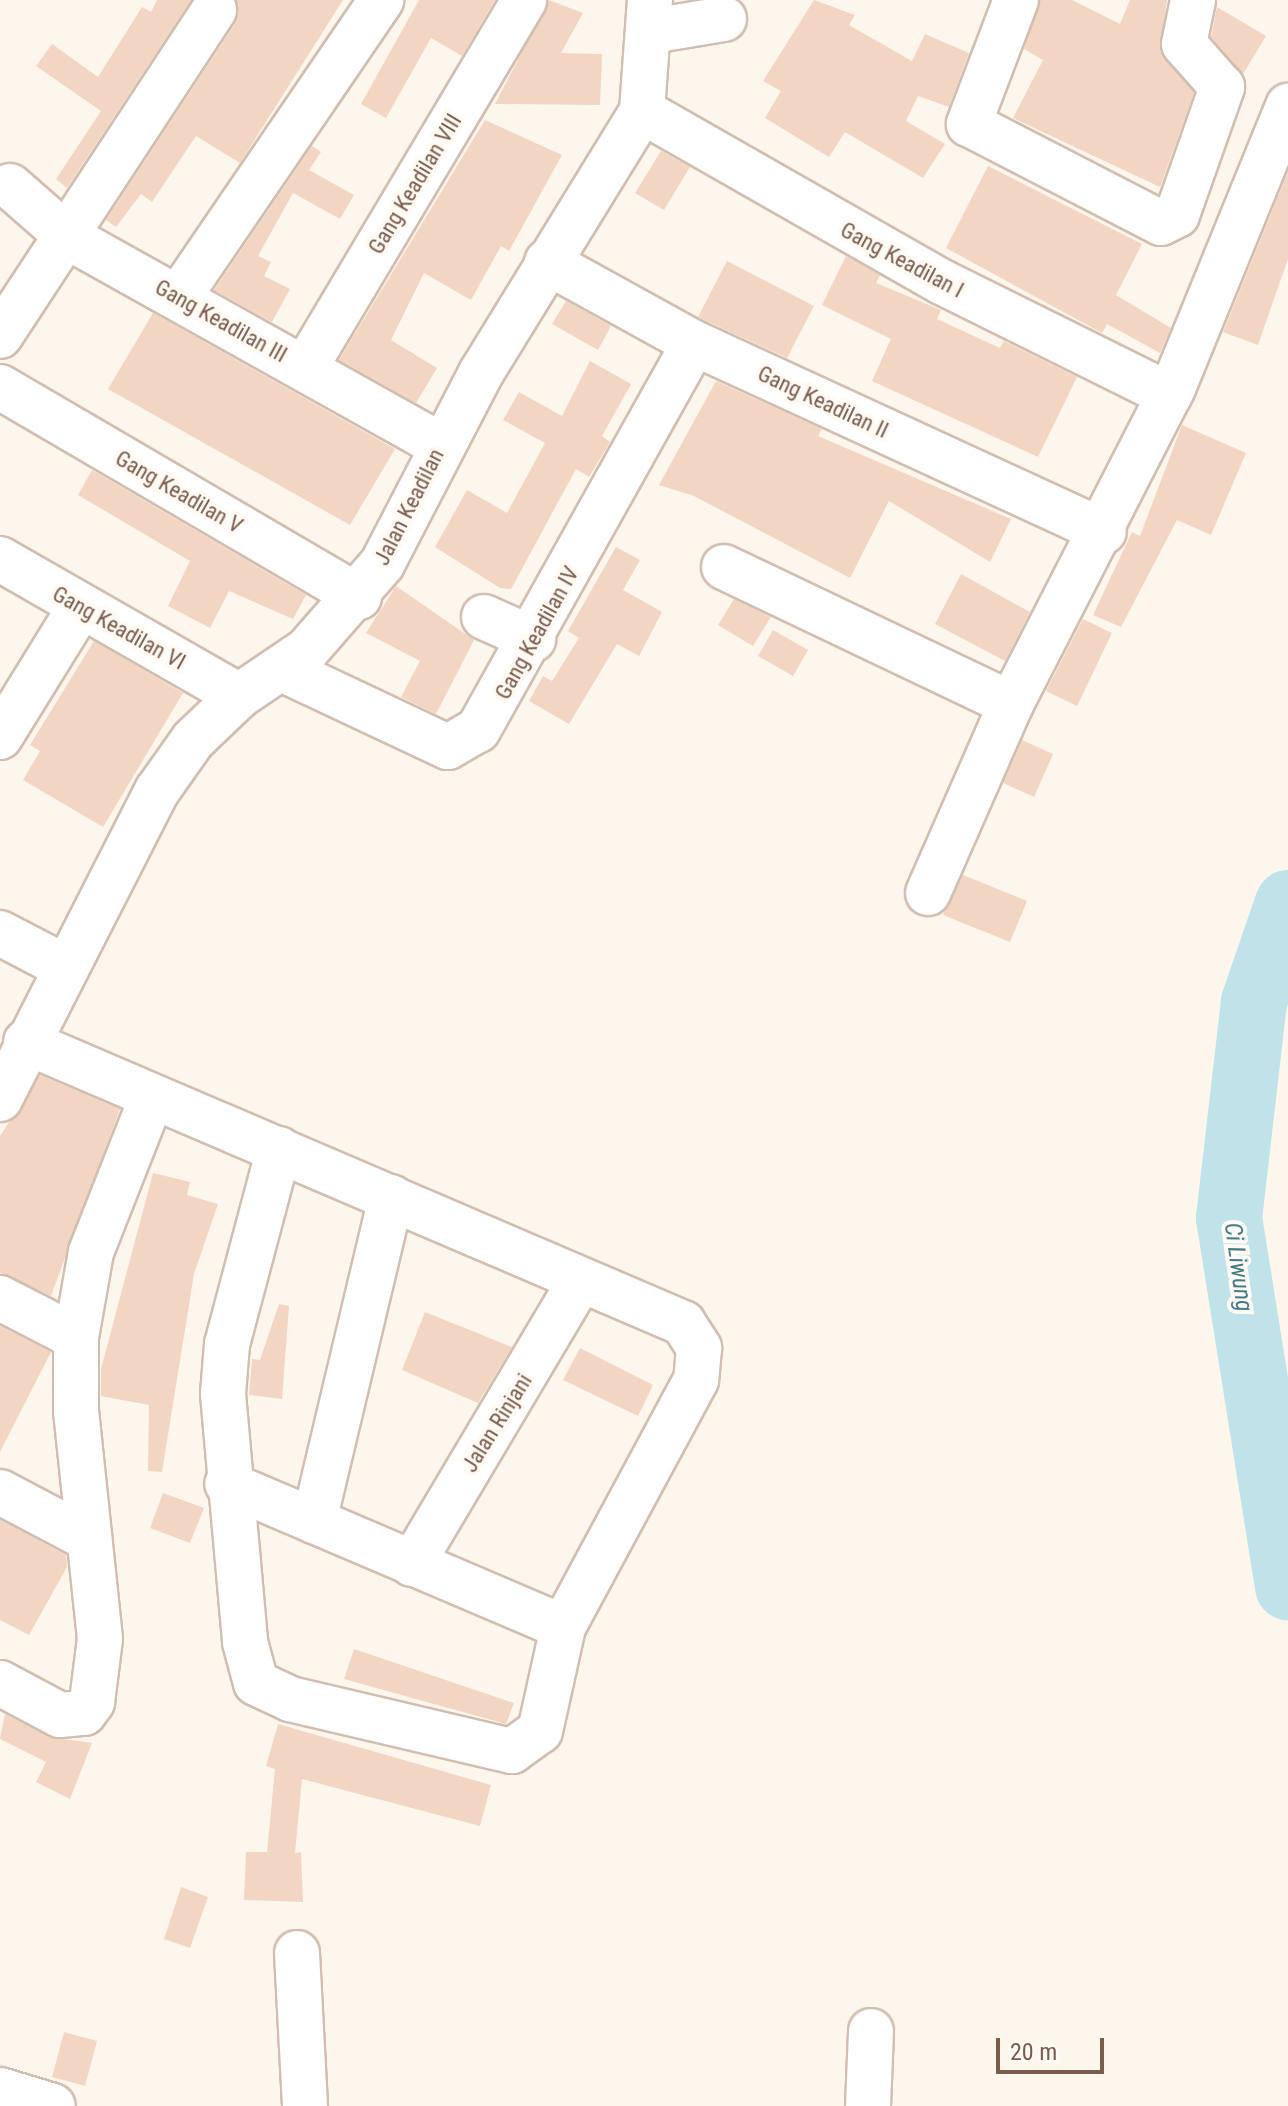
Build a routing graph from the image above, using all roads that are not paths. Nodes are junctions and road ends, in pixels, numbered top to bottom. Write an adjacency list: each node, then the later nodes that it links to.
1 (381, 0): 13 (street)
2 (524, 0): 16 (street, Gang Keadilan VIII)
3 (1016, 0): 4 (street)
4 (1193, 0)
5 (214, 10): 11 (street)
6 (651, 16): 7 (street, Jalan Keadilan); 9 (street, Jalan Keadilan)
7 (724, 19)
8 (1288, 106): 18 (street)
9 (642, 111): 12 (street, Jalan Keadilan); 18 (street, Gang Keadilan I)
10 (10, 186): 11 (street, Gang Keadilan III)
11 (68, 237): 13 (street, Gang Keadilan III); 14 (street)
12 (547, 262): 15 (street, Gang Keadilan II); 19 (street, Jalan Keadilan)
13 (178, 298): 16 (street, Gang Keadilan III)
14 (0, 336)
15 (694, 343): 20 (street, Gang Keadilan II); 26 (street, Gang Keadilan IV)
16 (305, 368): 19 (street, Gang Keadilan III)
17 (0, 387): 23 (street, Gang Keadilan V)
18 (1170, 395): 20 (street)
19 (440, 445): 23 (street, Jalan Keadilan)
20 (1104, 532): 29 (street)
21 (0, 559): 24 (street, Gang Keadilan VI)
22 (724, 567): 29 (street)
23 (359, 597): 27 (street, Jalan Keadilan)
24 (79, 609): 28 (street, Gang Keadilan VI); 30 (street)
25 (484, 617): 26 (street)
26 (533, 639): 27 (street, Gang Keadilan IV)
27 (284, 670): 28 (street, Jalan Keadilan)
28 (239, 696): 33 (street, Jalan Keadilan)
29 (1011, 704): 31 (street)
30 (0, 737)
31 (928, 893)
32 (0, 933): 33 (street)
33 (63, 966): 34 (street, Jalan Keadilan)
34 (26, 1042): 35 (street); 36 (street, Jalan Keadilan)
35 (152, 1097): 37 (street); 41 (street)
36 (0, 1099)
37 (279, 1149): 38 (street); 42 (street)
38 (391, 1197): 39 (street); 44 (street)
39 (580, 1281): 46 (street, Jalan Rinjani); 47 (street)
40 (0, 1298): 41 (street)
41 (76, 1337): 45 (street)
42 (227, 1484): 44 (street); 47 (street)
43 (0, 1492): 45 (street)
44 (314, 1521): 46 (street)
45 (89, 1539): 48 (street)
46 (412, 1564): 47 (street)
47 (563, 1627)
48 (0, 1683)
49 (297, 1953): 53 (street)
50 (871, 2031): 54 (street)
51 (5, 2089): 52 (street)
52 (53, 2106)
53 (305, 2106)
54 (868, 2106)

